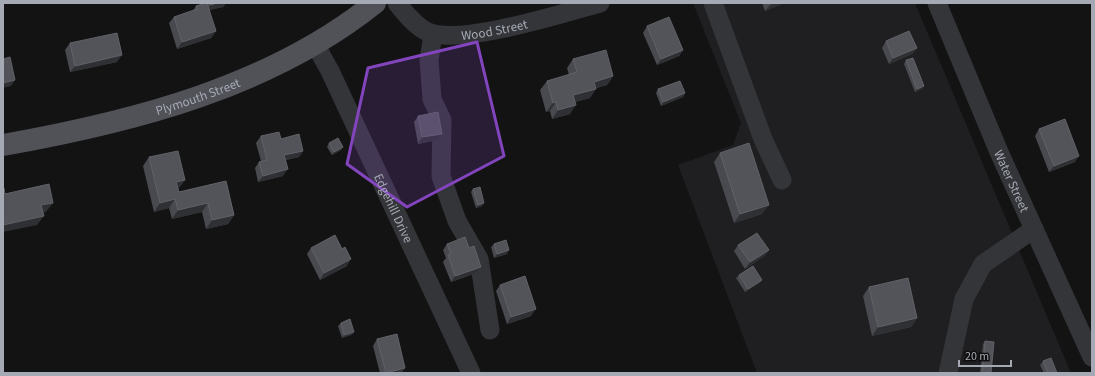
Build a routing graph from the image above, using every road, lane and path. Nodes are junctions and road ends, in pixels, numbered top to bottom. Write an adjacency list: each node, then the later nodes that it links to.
1 (375, 3): 7 (main road, Plymouth Street)
2 (397, 3): 6 (street, Wood Street)
3 (600, 3): 6 (street, Wood Street)
4 (713, 3): 9 (street)
5 (937, 3): 10 (street, Water Street)
6 (433, 34): 11 (street)
7 (315, 44): 8 (main road, Plymouth Street); 13 (street, Edgehill Drive)
8 (3, 145)
9 (782, 180)
10 (1034, 229): 12 (street, Water Street); 14 (street)
11 (490, 330)
12 (1092, 357)
13 (471, 373)
14 (948, 373)

